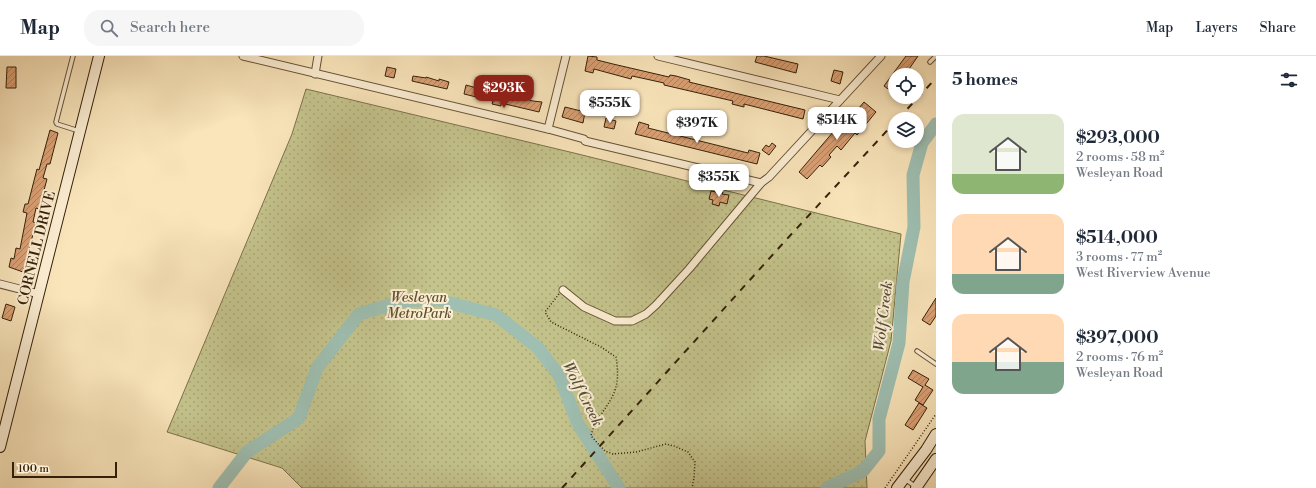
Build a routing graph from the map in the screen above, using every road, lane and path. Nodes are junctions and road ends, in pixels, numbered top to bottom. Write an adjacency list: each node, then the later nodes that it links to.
1 (73, 56): 13 (lane)
2 (243, 56): 10 (street)
3 (318, 56): 10 (street)
4 (566, 56): 12 (street)
5 (658, 56): 11 (street)
6 (881, 56): 11 (street)
7 (936, 56): 9 (lane)
8 (97, 57): 13 (street, CORNELL DRIVE)
9 (930, 62)
10 (315, 74): 12 (street)
11 (840, 100): 14 (street)
12 (548, 129): 14 (street)
13 (80, 131): 17 (street, CORNELL DRIVE)
14 (761, 183): 16 (street)
15 (0, 284): 17 (street)
16 (563, 290): 25 (path)
17 (39, 294): 22 (street, CORNELL DRIVE)
18 (918, 351): 19 (lane)
19 (936, 364)
20 (936, 414): 26 (path)
21 (936, 434): 24 (street)
22 (0, 447)
23 (936, 459): 28 (street)
24 (904, 478): 27 (street); 28 (lane)
25 (692, 488)
26 (885, 488)
27 (897, 488)
28 (916, 488)

